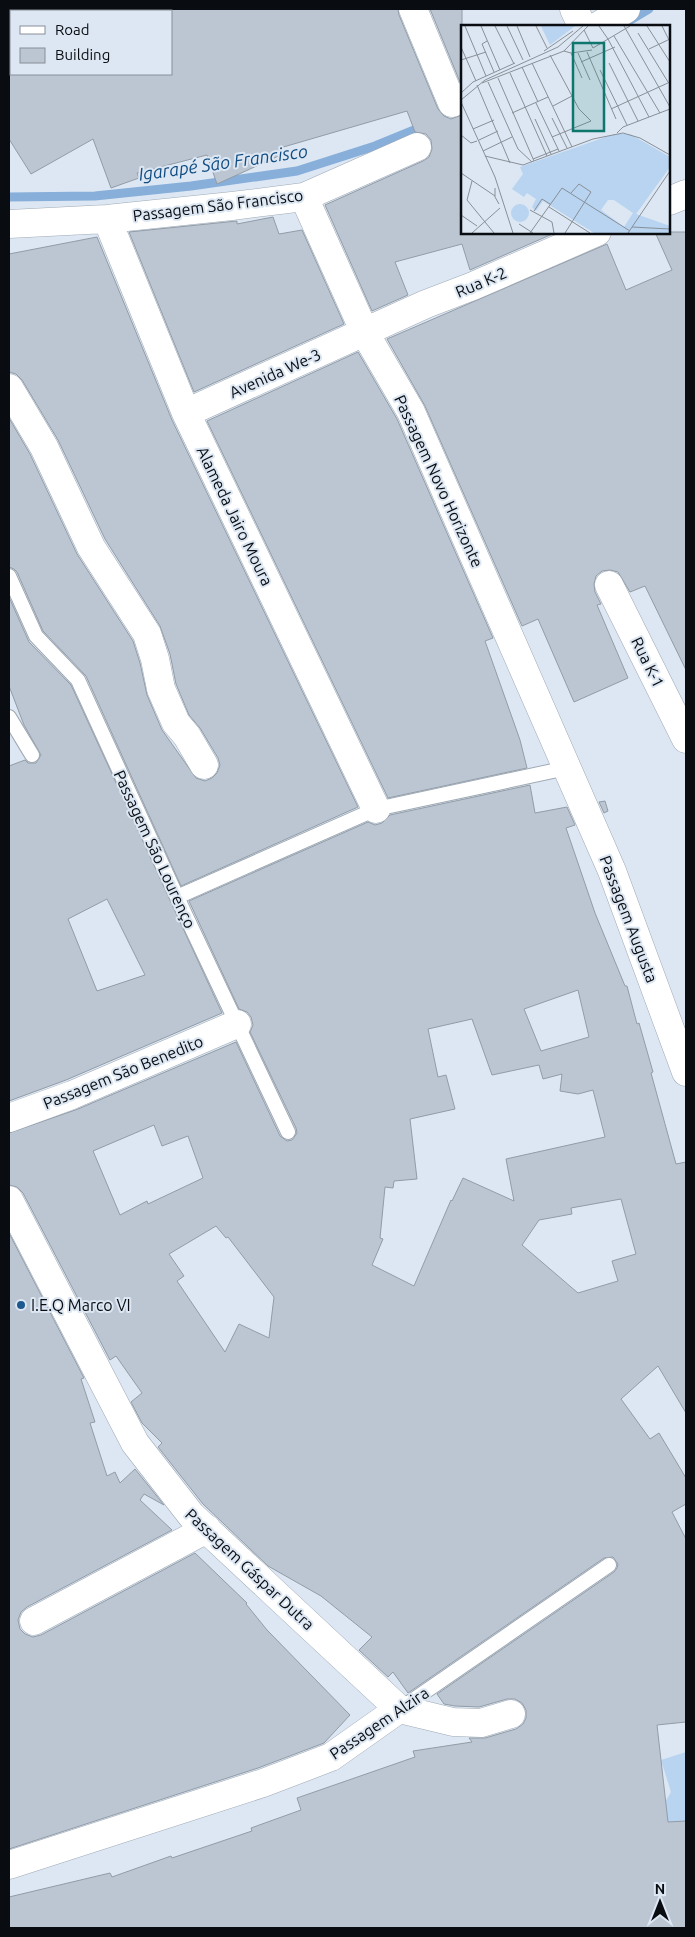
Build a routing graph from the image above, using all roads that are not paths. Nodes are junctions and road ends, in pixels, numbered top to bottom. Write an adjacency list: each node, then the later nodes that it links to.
1 (413, 9): 6 (street)
2 (574, 9): 4 (street)
3 (626, 9): 5 (street)
4 (582, 25)
5 (600, 25)
6 (457, 100)
7 (417, 147): 9 (street, Passagem São Francisco)
8 (686, 194): 10 (street)
9 (304, 197): 11 (street, Passagem São Francisco); 14 (street, Passagem Novo Horizonte)
10 (670, 201)
11 (107, 218): 12 (street, Passagem São Francisco); 16 (street, Alameda Jairo Moura)
12 (9, 224)
13 (592, 234): 14 (street, Rua K-2)
14 (365, 333): 16 (street, Avenida We-3); 23 (street, Passagem Novo Horizonte)
15 (9, 388): 22 (street)
16 (186, 414): 24 (street, Alameda Jairo Moura)
17 (9, 576): 25 (lane, Passagem São Lourenço)
18 (609, 585): 20 (street, Rua K-1)
19 (9, 717): 21 (lane)
20 (686, 740)
21 (32, 755)
22 (204, 765)
23 (567, 768): 24 (lane); 27 (street, Passagem Augusta)
24 (376, 809): 25 (lane)
25 (177, 897): 26 (lane, Passagem São Lourenço)
26 (237, 1024): 28 (street, Passagem São Benedito); 29 (lane, Passagem São Lourenço)
27 (686, 1072)
28 (9, 1118)
29 (288, 1132)
30 (9, 1200): 31 (street, Passagem Gáspar Dutra)
31 (207, 1530): 33 (street); 34 (street, Passagem Gáspar Dutra)
32 (609, 1565): 34 (lane, Passagem Alzira)
33 (34, 1621)
34 (400, 1709): 35 (street); 36 (street, Passagem Alzira)
35 (511, 1714)
36 (9, 1865)

